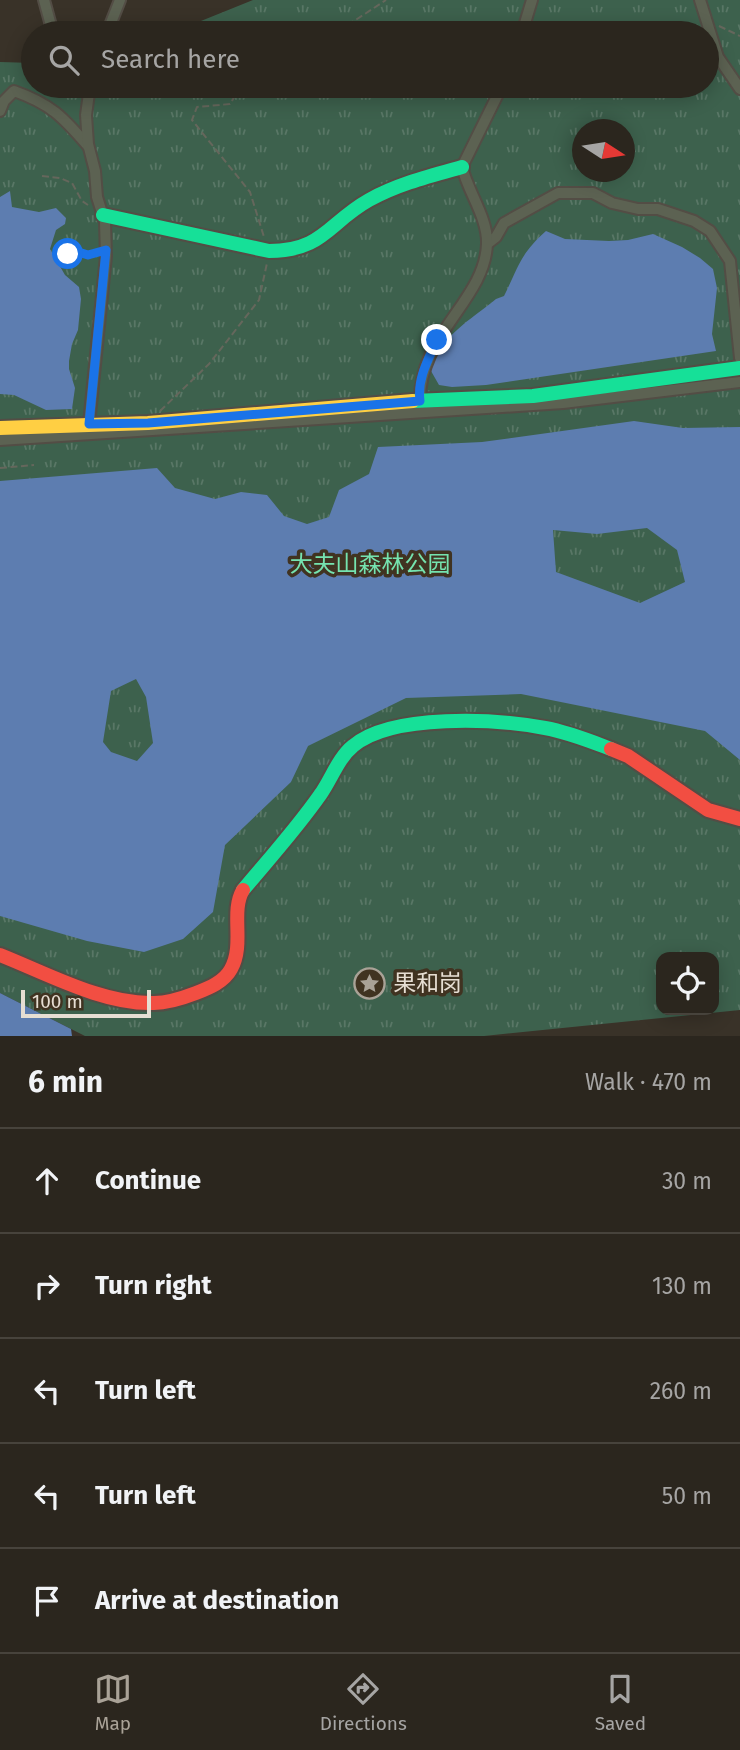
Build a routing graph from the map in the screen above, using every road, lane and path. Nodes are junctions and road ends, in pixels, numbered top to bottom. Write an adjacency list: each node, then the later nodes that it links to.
1 (44, 0): 7 (street)
2 (120, 0): 8 (street)
3 (387, 0): 9 (path)
4 (532, 0): 10 (street)
5 (700, 0): 6 (street)
6 (705, 19): 11 (path)
7 (50, 21)
8 (112, 21)
9 (354, 21)
10 (526, 21)
11 (709, 21)
12 (719, 26): 13 (path)
13 (740, 36)
14 (719, 58): 15 (street)
15 (740, 89)
16 (21, 93): 20 (street)
17 (33, 98): 21 (street)
18 (88, 98): 21 (street)
19 (496, 98): 22 (street)
20 (0, 111)
21 (88, 146): 24 (street)
22 (462, 167): 24 (street); 25 (street)
23 (42, 176): 24 (path)
24 (101, 210): 26 (street)
25 (487, 244): 28 (street); 31 (street)
26 (106, 250): 27 (path); 32 (street)
27 (58, 253)
28 (740, 358)
29 (740, 368): 31 (street)
30 (740, 382): 31 (street)
31 (420, 407): 32 (street); 34 (street)
32 (89, 424): 33 (street)
33 (0, 428)
34 (0, 440)
35 (34, 466): 36 (path)
36 (0, 468)
37 (740, 819): 38 (street)
38 (0, 955)

